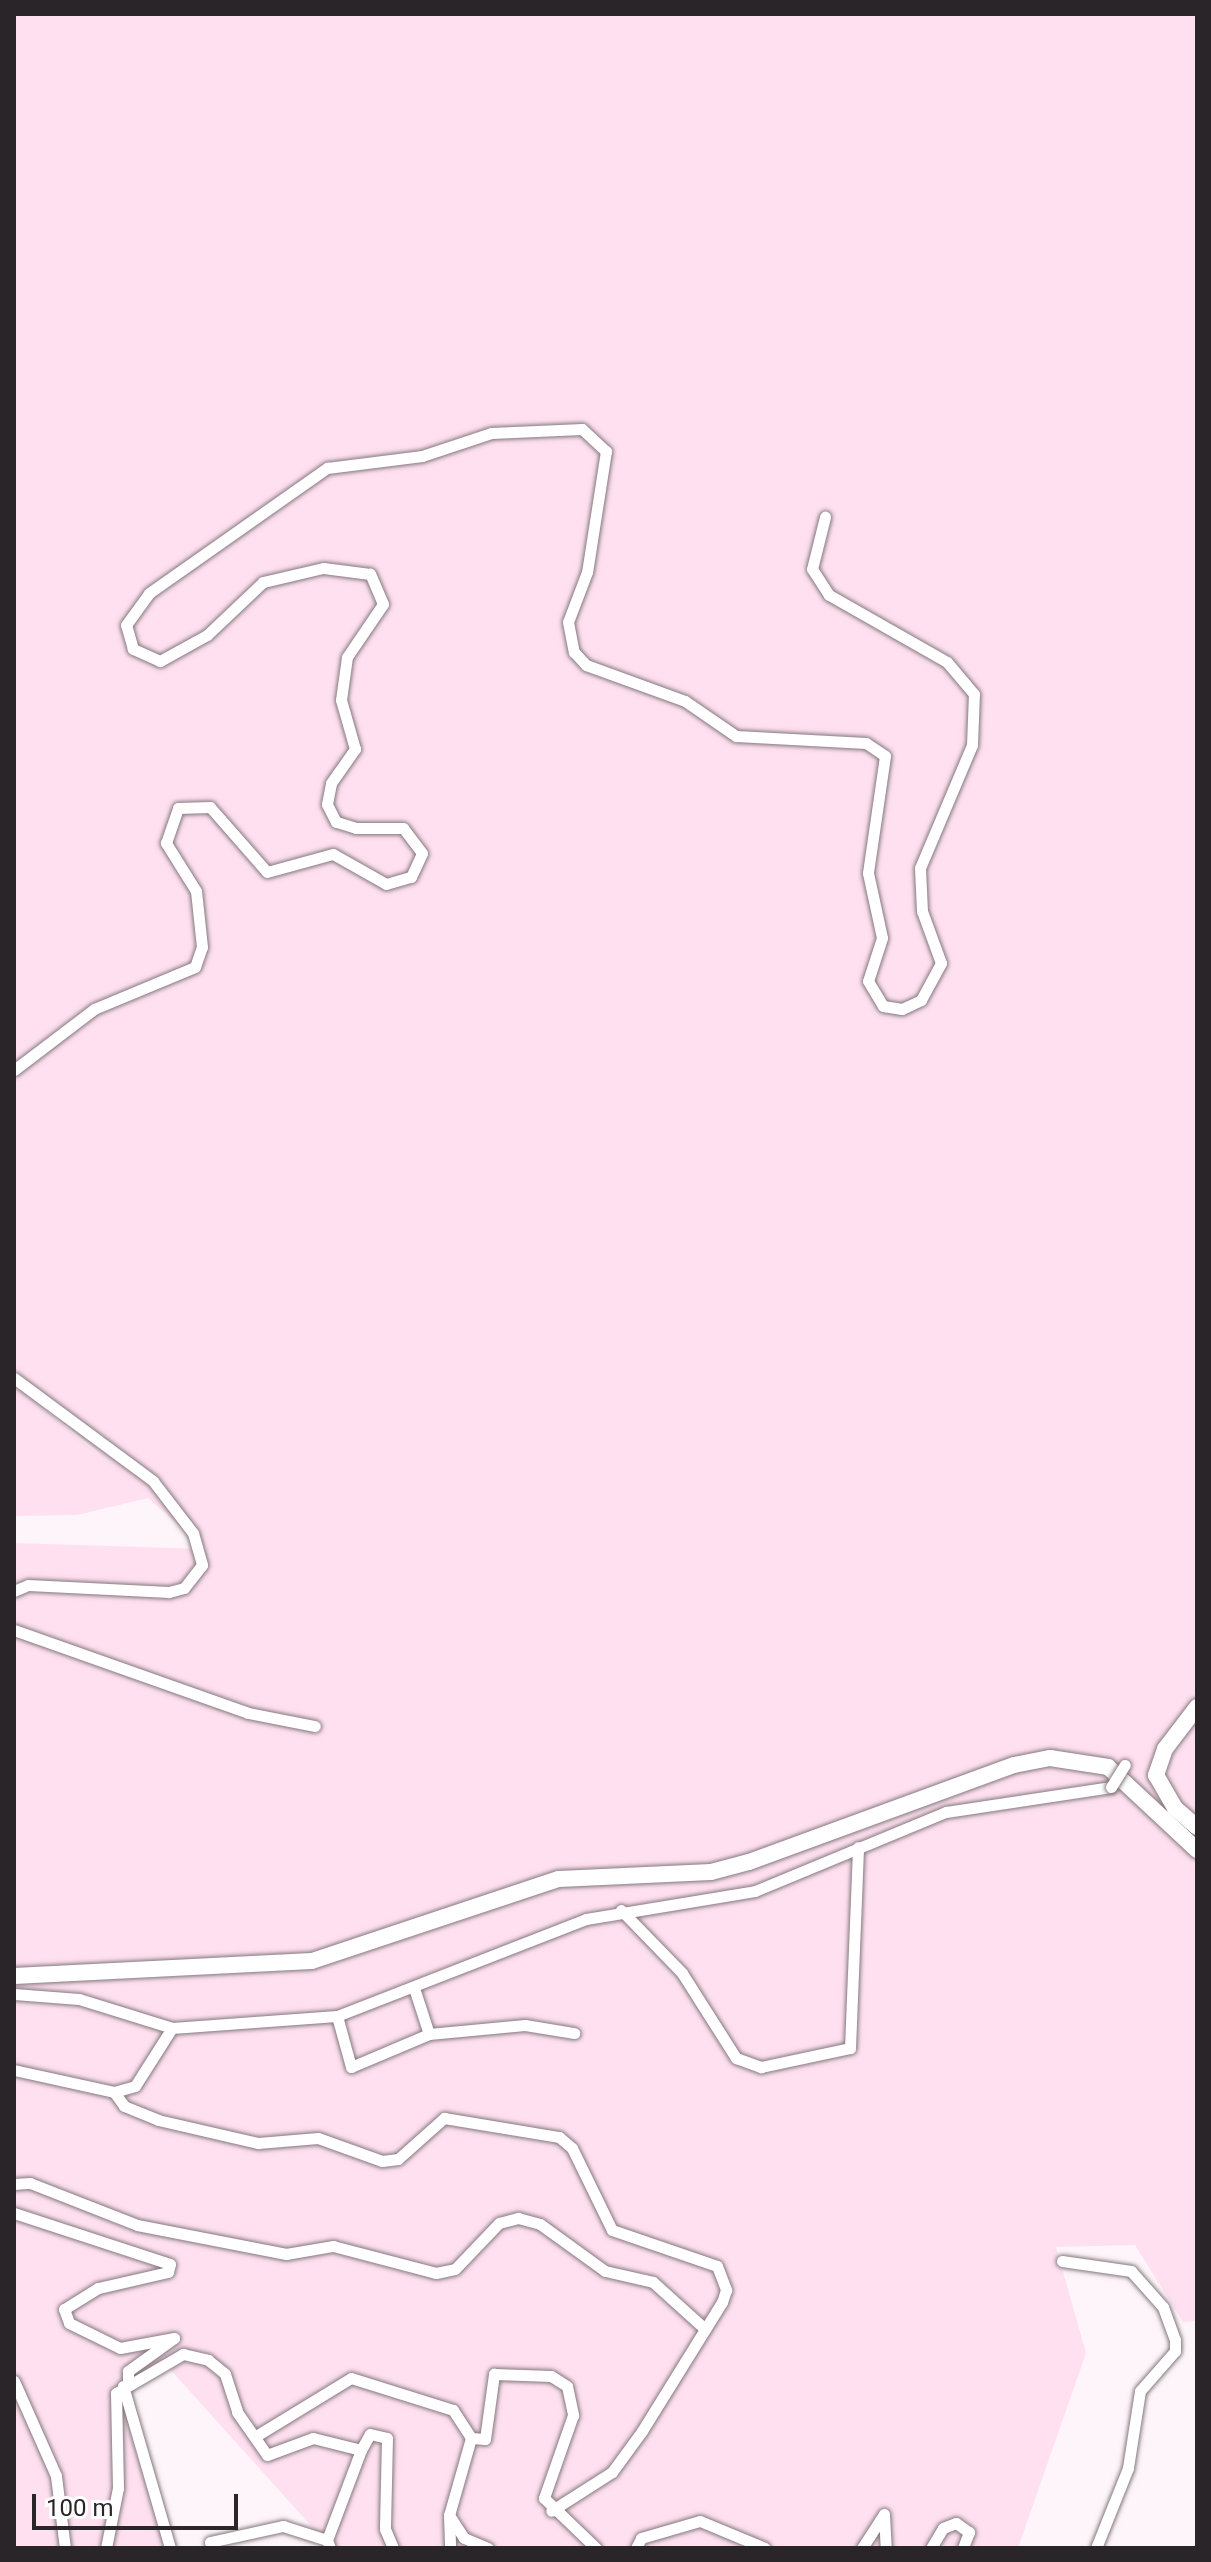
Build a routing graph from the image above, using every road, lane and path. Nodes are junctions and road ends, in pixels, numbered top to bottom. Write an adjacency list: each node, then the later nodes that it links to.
1 (825, 517): 2 (street)
2 (14, 1070)
3 (14, 1378): 4 (street)
4 (14, 1591)
5 (14, 1630): 7 (street)
6 (1197, 1707): 9 (street)
7 (315, 1726)
8 (1125, 1765): 10 (street, bridge)
9 (1197, 1827)
10 (858, 1847): 12 (street); 12 (street)
11 (1197, 1850): 13 (street)
12 (621, 1910): 14 (street)
13 (14, 1976)
14 (415, 1991): 16 (street); 19 (street)
15 (14, 1994): 17 (street)
16 (337, 2016): 17 (street); 19 (street)
17 (172, 2028): 21 (street)
18 (574, 2033): 19 (street)
19 (429, 2034)
20 (14, 2070): 21 (street)
21 (114, 2092): 25 (street)
22 (14, 2184): 25 (street)
23 (14, 2213): 27 (street)
24 (1062, 2261): 48 (street)
25 (705, 2329): 31 (street)
26 (14, 2381): 34 (street)
27 (126, 2383): 28 (street); 35 (street); 36 (street)
28 (256, 2436): 29 (street); 30 (street)
29 (471, 2438): 31 (street); 32 (street)
30 (361, 2450): 33 (street); 38 (street)
31 (551, 2511): 41 (street)
32 (449, 2515): 39 (street); 40 (street)
33 (328, 2544): 37 (street)
34 (65, 2548)
35 (106, 2548)
36 (170, 2548)
37 (212, 2548)
38 (393, 2548)
39 (450, 2548)
40 (488, 2548)
41 (596, 2548)
42 (636, 2548): 43 (street)
43 (765, 2548)
44 (862, 2548): 45 (street)
45 (886, 2548)
46 (931, 2548): 47 (street)
47 (963, 2548)
48 (1096, 2548)

